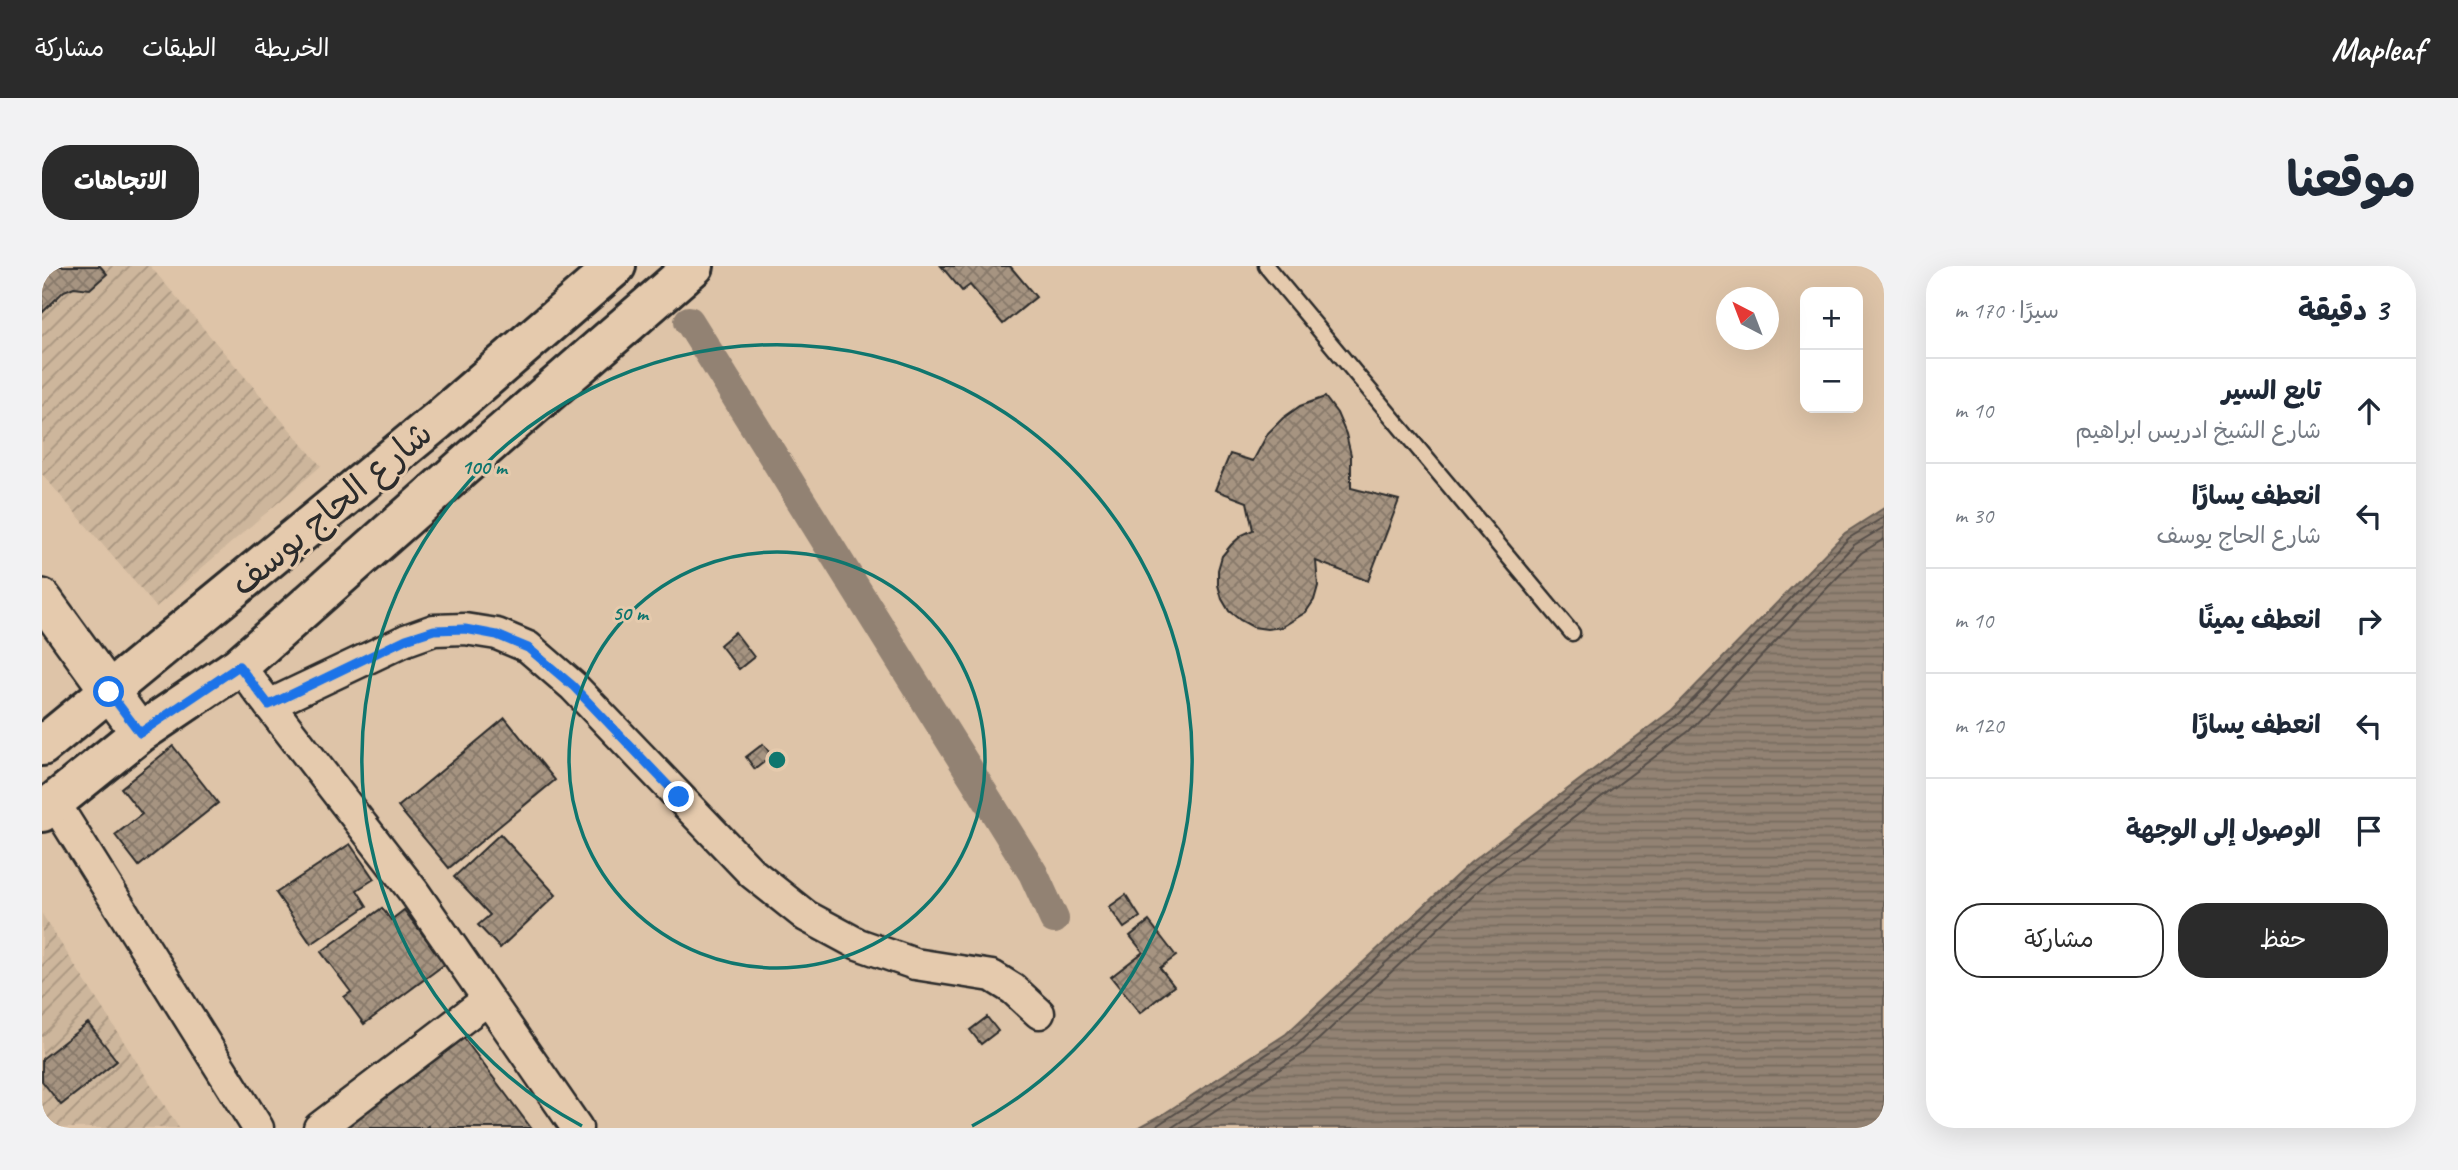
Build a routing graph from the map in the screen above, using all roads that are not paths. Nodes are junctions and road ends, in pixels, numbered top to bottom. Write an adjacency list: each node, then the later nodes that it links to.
1 (616, 266): 7 (main road, شارع الحاج يوسف)
2 (694, 266): 6 (main road, شارع الحاج يوسف)
3 (1266, 266): 5 (lane)
4 (42, 598): 7 (street)
5 (1572, 632)
6 (239, 666): 8 (street); 9 (main road, شارع الحاج يوسف)
7 (109, 692): 9 (street); 10 (main road, شارع الحاج يوسف)
8 (269, 705): 12 (street); 13 (street)
9 (140, 733): 11 (main road, شارع الحاج يوسف)
10 (42, 746)
11 (48, 807): 14 (street)
12 (487, 1000): 15 (street); 16 (street)
13 (1039, 1013)
14 (258, 1128)
15 (319, 1128)
16 (577, 1128)

